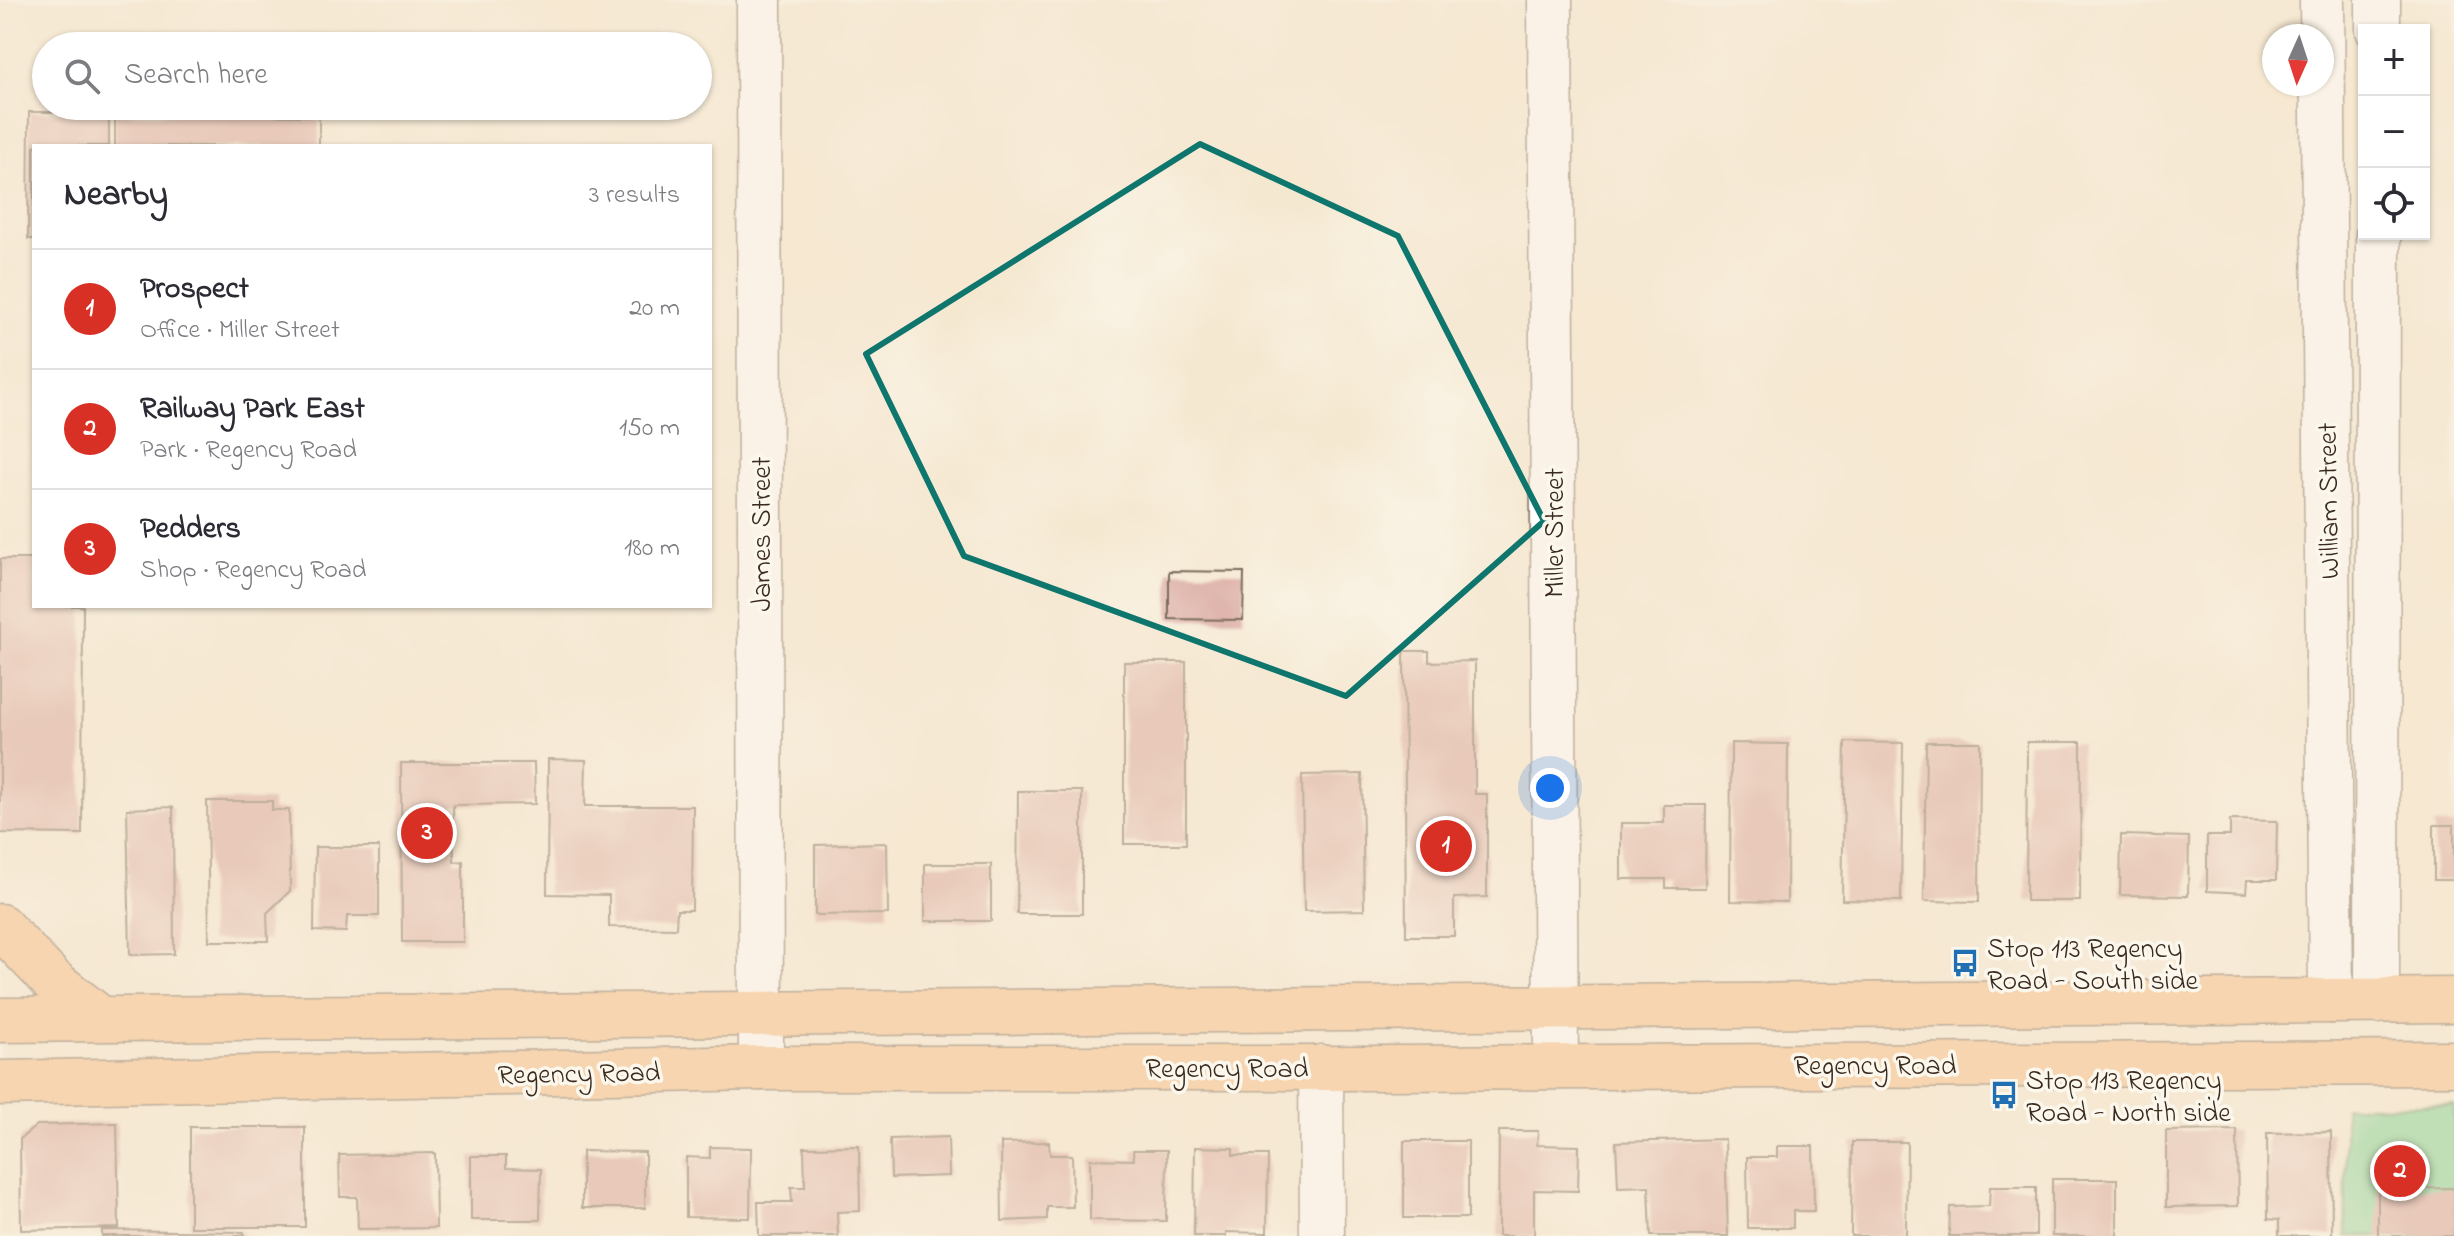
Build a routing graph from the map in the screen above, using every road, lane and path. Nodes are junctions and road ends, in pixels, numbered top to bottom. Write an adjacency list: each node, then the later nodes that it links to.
1 (759, 0): 16 (street, James Street)
2 (1550, 0): 15 (street, Miller Street)
3 (2322, 0): 8 (street, William Street)
4 (2378, 0): 5 (street)
5 (2378, 24)
6 (2378, 240): 7 (street, William Street)
7 (2377, 744): 8 (street); 10 (street, William Street)
8 (2329, 745): 9 (street, William Street)
9 (2330, 908): 10 (street); 13 (street, William Street)
10 (2377, 909): 14 (street, William Street)
11 (0, 926): 17 (main road)
12 (2454, 1000): 14 (main road, Regency Road)
13 (2331, 1001): 14 (main road, Regency Road); 15 (main road, Regency Road)
14 (2377, 1001)
15 (1556, 1008): 16 (main road, Regency Road); 20 (street, Miller Street)
16 (761, 1015): 17 (main road, Regency Road); 22 (street, James Street)
17 (101, 1019): 18 (main road, Regency Road)
18 (0, 1020)
19 (2454, 1063): 20 (main road, Regency Road)
20 (1556, 1066): 21 (main road, Regency Road)
21 (1321, 1067): 22 (main road, Regency Road); 24 (street)
22 (761, 1068): 23 (main road, Regency Road)
23 (0, 1083)
24 (1322, 1236)

